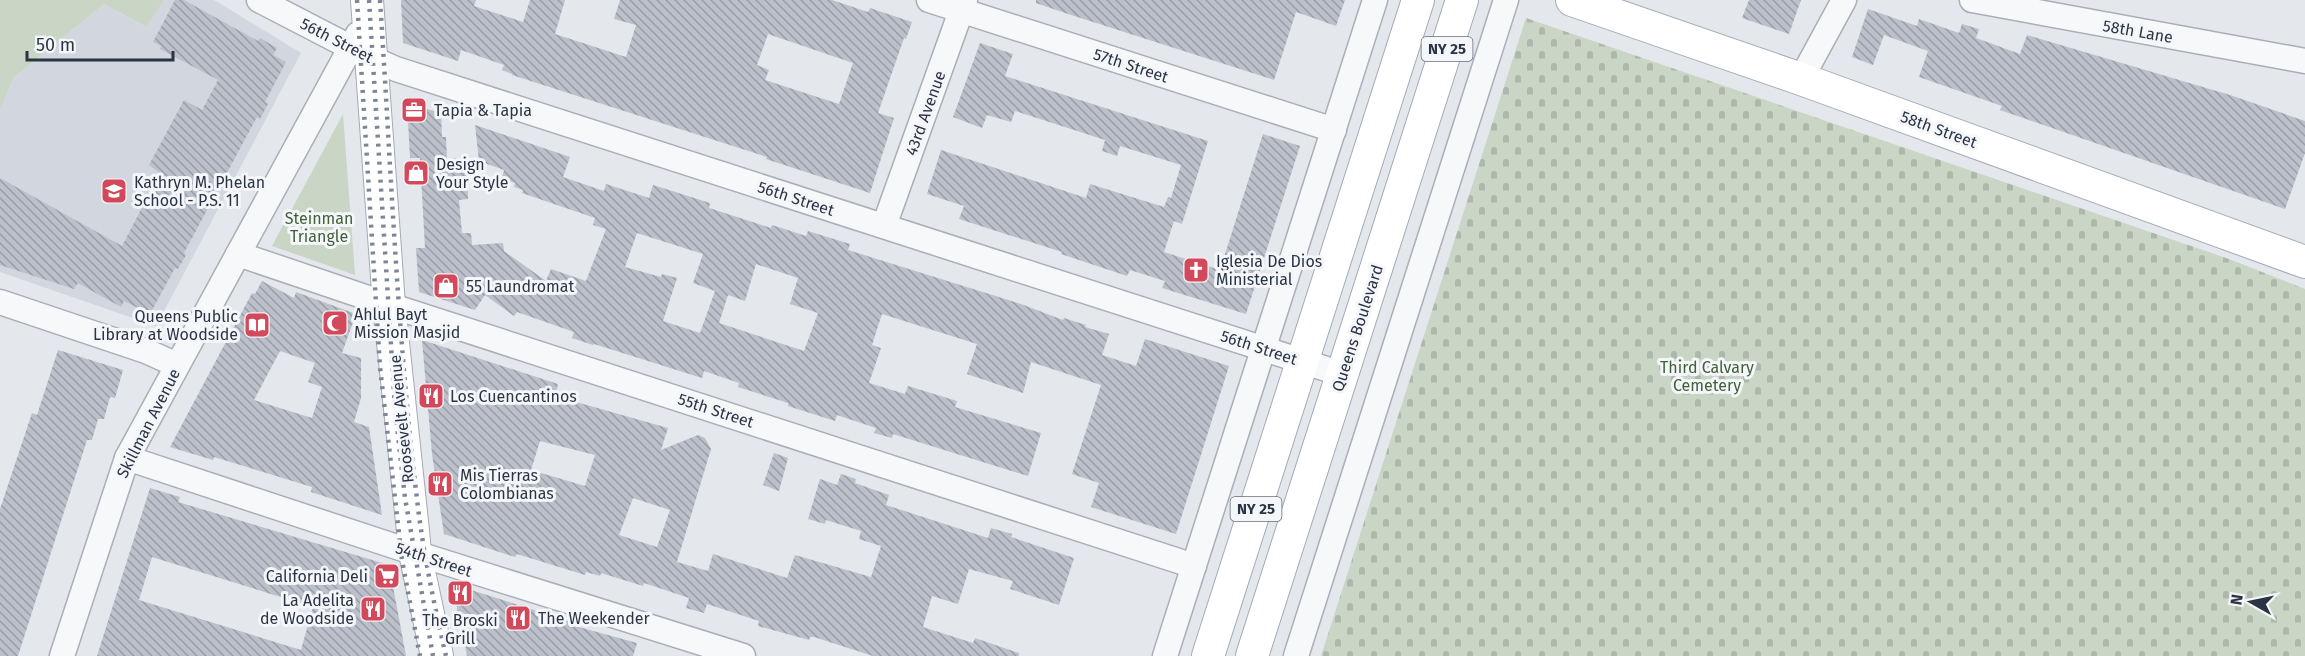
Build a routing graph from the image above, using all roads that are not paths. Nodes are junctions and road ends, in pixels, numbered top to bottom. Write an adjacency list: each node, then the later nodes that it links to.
1 (259, 0): 12 (street, 56th Street)
2 (929, 0): 10 (street, 57th Street)
3 (1376, 0): 15 (street)
4 (1418, 0): 22 (main road, NY 25)
5 (1462, 0): 24 (main road, Queens Boulevard / NY 25)
6 (1506, 0): 34 (street)
7 (1572, 0): 14 (main road, 58th Street)
8 (1844, 0): 14 (street)
9 (1972, 0): 13 (street, 58th Lane)
10 (964, 5): 15 (street, 57th Street); 16 (street, 43rd Avenue)
11 (368, 7): 12 (main road, Roosevelt Avenue)
12 (361, 53): 16 (street, 56th Street); 17 (street, Skillman Avenue); 20 (main road, Roosevelt Avenue)
13 (2305, 61)
14 (1801, 79): 18 (main road, 58th Street)
15 (1334, 130): 21 (street)
16 (884, 226): 21 (street, 56th Street)
17 (238, 254): 20 (street, 55th Street); 23 (street, Skillman Avenue)
18 (2305, 262)
19 (0, 302): 23 (street)
20 (389, 305): 26 (main road, Roosevelt Avenue); 27 (street, 55th Street)
21 (1264, 348): 22 (street, 56th Street); 27 (street)
22 (1303, 361): 24 (street, 56th Street); 32 (main road, NY 25)
23 (177, 365): 25 (street, Skillman Avenue)
24 (1342, 374): 33 (main road, Queens Boulevard / NY 25)
25 (127, 458): 26 (street, 54th Street); 28 (street, Skillman Avenue)
26 (415, 553): 29 (main road, Roosevelt Avenue); 30 (street, 54th Street)
27 (1194, 566): 31 (street)
28 (62, 656)
29 (436, 656)
30 (743, 656)
31 (1165, 656)
32 (1208, 656)
33 (1252, 656)
34 (1296, 656)

